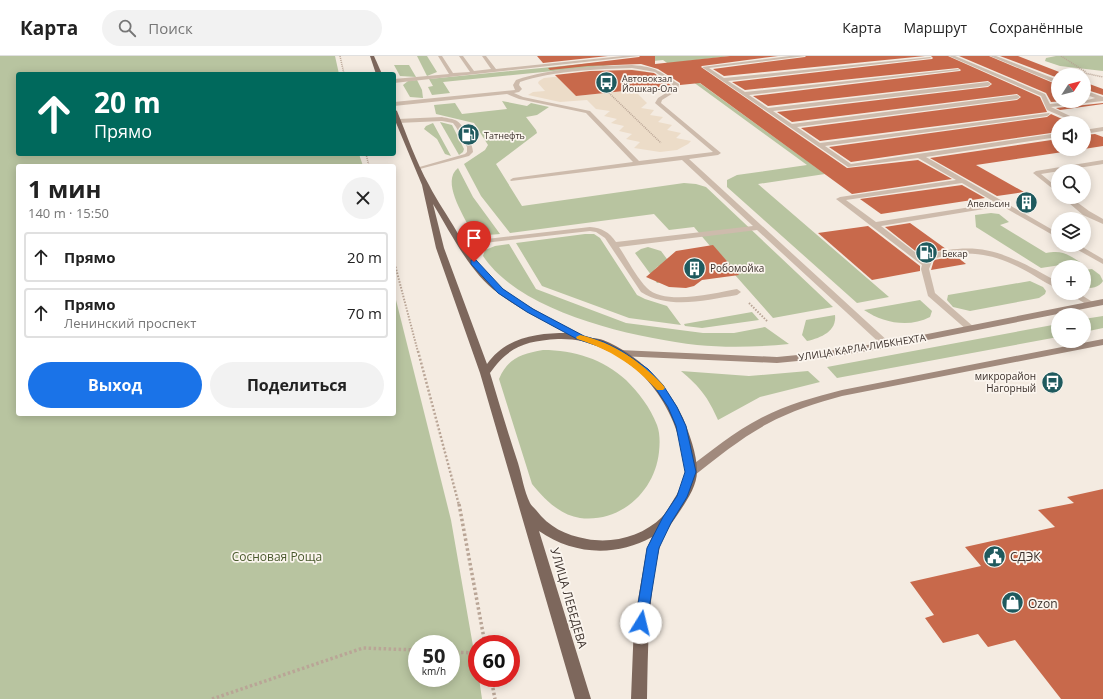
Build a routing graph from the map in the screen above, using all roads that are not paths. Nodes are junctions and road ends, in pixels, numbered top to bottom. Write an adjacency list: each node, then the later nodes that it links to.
1 (372, 56): 12 (main road)
2 (440, 56): 14 (lane)
3 (461, 56): 13 (lane)
4 (484, 56): 11 (lane)
5 (637, 56): 11 (lane)
6 (803, 56): 16 (lane)
7 (951, 56): 25 (lane)
8 (992, 56): 15 (lane)
9 (930, 58): 16 (lane)
10 (958, 70): 20 (lane)
11 (496, 71): 13 (lane)
12 (378, 72)
13 (473, 73): 14 (lane)
14 (452, 75): 17 (lane)
15 (1051, 79)
16 (723, 80): 20 (lane)
17 (396, 81)
18 (988, 84): 26 (lane)
19 (508, 92): 24 (lane); 35 (lane); 37 (lane)
20 (745, 94): 26 (lane)
21 (1091, 95): 23 (lane)
22 (1017, 97): 31 (lane)
23 (1102, 99): 25 (lane)
24 (396, 104)
25 (1048, 106): 29 (lane)
26 (767, 110): 31 (lane)
27 (1047, 114): 33 (lane)
28 (396, 116): 30 (main road)
29 (1066, 116)
30 (398, 121): 39 (main road); 39 (lane)
31 (791, 126): 33 (lane)
32 (1051, 137): 34 (lane)
33 (819, 145): 34 (lane)
34 (920, 156): 42 (lane)
35 (684, 158): 37 (lane); 49 (lane)
36 (1103, 162): 38 (lane)
37 (638, 164): 41 (lane)
38 (1091, 164)
39 (418, 169): 43 (main road)
40 (1051, 171): 44 (lane)
41 (513, 180)
42 (962, 180): 45 (lane); 48 (lane)
43 (425, 185): 51 (main road); 66 (main road, УЛИЦА ЛЕБЕДЕВА)
44 (1051, 185)
45 (1004, 204): 48 (lane); 50 (lane)
46 (1075, 204): 47 (lane)
47 (1103, 222)
48 (874, 225): 55 (lane)
49 (760, 227): 52 (lane); 64 (lane)
50 (1051, 232)
51 (461, 244): 52 (lane); 62 (main road)
52 (615, 245): 57 (lane)
53 (1086, 252): 54 (lane)
54 (1103, 262)
55 (926, 264): 56 (lane); 61 (lane)
56 (1051, 282)
57 (737, 292)
58 (1085, 300): 60 (lane)
59 (1103, 302): 60 (main road, УЛИЦА КАРЛА ЛИБКНЕХТА)
60 (1092, 304): 61 (main road, УЛИЦА КАРЛА ЛИБКНЕХТА)
61 (970, 328): 64 (main road, УЛИЦА КАРЛА ЛИБКНЕХТА)
62 (580, 337): 65 (main road); 66 (main road)
63 (1103, 342): 67 (main road)
64 (887, 344): 65 (main road, УЛИЦА КАРЛА ЛИБКНЕХТА)
65 (619, 352): 67 (main road)
66 (485, 373): 68 (main road, УЛИЦА ЛЕБЕДЕВА)
67 (691, 472): 69 (main road)
68 (526, 506): 69 (main road); 70 (main road, УЛИЦА ЛЕБЕДЕВА)
69 (667, 520): 71 (main road)
70 (583, 699)
71 (639, 699)

